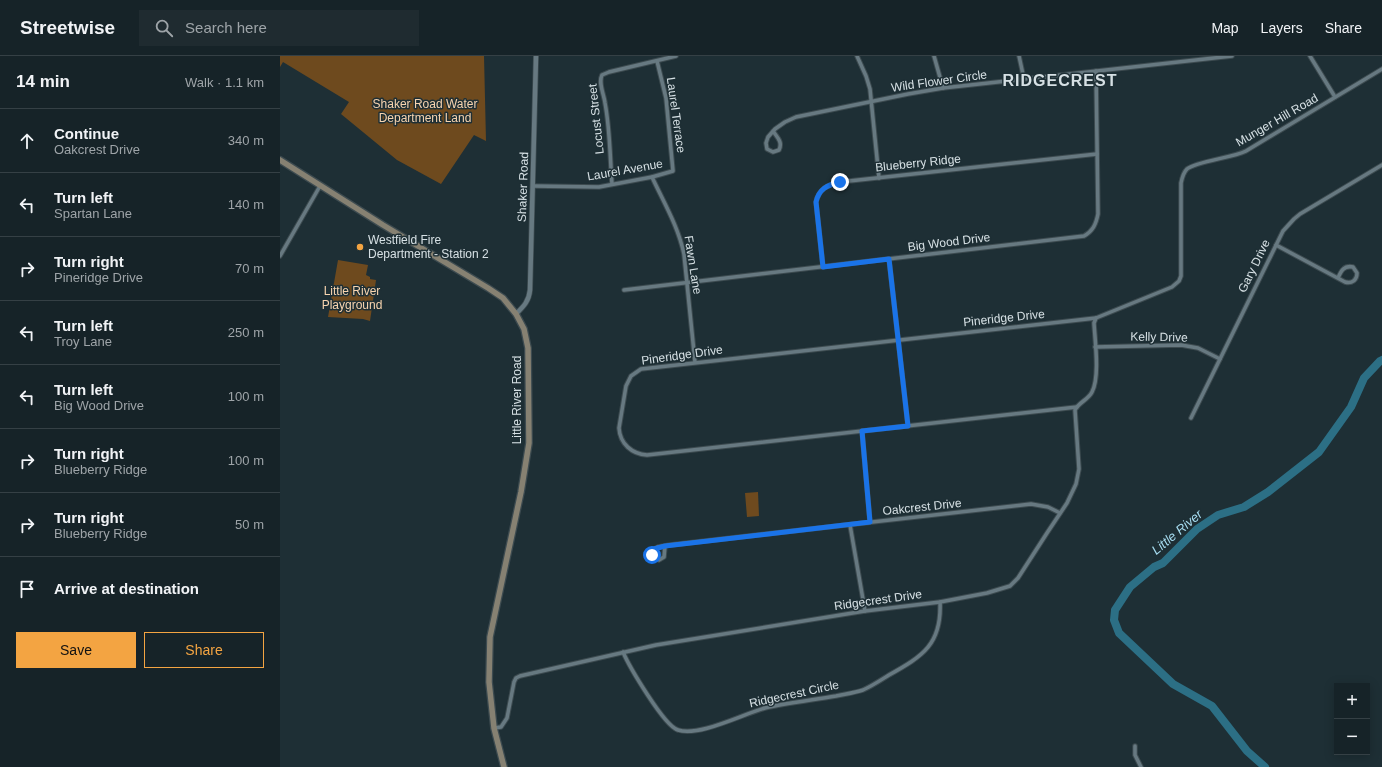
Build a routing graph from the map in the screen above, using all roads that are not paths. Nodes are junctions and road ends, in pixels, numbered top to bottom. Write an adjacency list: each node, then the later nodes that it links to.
1 (536, 56): 24 (street, Shaker Road)
2 (676, 56): 8 (street)
3 (858, 56): 14 (street)
4 (934, 56): 12 (street)
5 (1019, 56): 11 (street)
6 (1232, 56): 10 (street, Wild Flower Circle)
7 (1310, 56): 13 (street)
8 (657, 61): 19 (street, Laurel Terrace); 22 (street, Locust Street)
9 (1382, 69): 13 (street, Munger Hill Road)
10 (1096, 71): 11 (street, Wild Flower Circle); 16 (street, Big Wood Drive)
11 (1024, 79): 12 (street, Wild Flower Circle)
12 (943, 88): 14 (street, Wild Flower Circle)
13 (1335, 97): 33 (street, Munger Hill Road)
14 (872, 102): 15 (street, Wild Flower Circle); 21 (street)
15 (773, 131): 15 (street)
16 (1097, 154): 21 (street, Blueberry Ridge); 27 (street, Big Wood Drive)
17 (280, 160): 23 (main road, Little River Road)
18 (1382, 165): 25 (street, Gary Drive)
19 (673, 171): 20 (street, Laurel Avenue)
20 (652, 177): 22 (street, Laurel Avenue); 30 (street, Fawn Lane)
21 (879, 178): 28 (street, Blueberry Ridge)
22 (612, 184): 24 (street, Laurel Avenue)
23 (320, 186): 26 (street); 32 (main road, Little River Road)
24 (533, 186): 32 (street, Shaker Road)
25 (1276, 246): 29 (street); 36 (street, Gary Drive)
26 (280, 256)
27 (889, 259): 28 (street, Big Wood Drive); 34 (street)
28 (823, 267): 30 (street, Big Wood Drive)
29 (1338, 278): 29 (street)
30 (687, 282): 31 (street, Big Wood Drive); 37 (street, Fawn Lane)
31 (624, 290)
32 (516, 314): 49 (main road, Little River Road)
33 (1096, 318): 34 (street, Pineridge Drive); 35 (street)
34 (898, 340): 37 (street, Pineridge Drive); 40 (street)
35 (1095, 347): 36 (street, Kelly Drive); 38 (street)
36 (1220, 359): 39 (street, Gary Drive)
37 (695, 362): 41 (street, Pineridge Drive)
38 (1077, 407): 40 (street, Pineridge Drive); 42 (street, Ridgecrest Drive)
39 (1191, 418)
40 (908, 426): 41 (street, Pineridge Drive)
41 (862, 431): 43 (street)
42 (1060, 513): 43 (street, Oakcrest Drive); 46 (street, Ridgecrest Drive)
43 (870, 522): 44 (street, Oakcrest Drive)
44 (850, 525): 45 (street, Oakcrest Drive); 47 (street)
45 (665, 546): 45 (street)
46 (940, 602): 47 (street, Ridgecrest Drive); 48 (street, Ridgecrest Circle)
47 (865, 611): 48 (street, Ridgecrest Drive)
48 (624, 652): 49 (street, Ridgecrest Drive)
49 (494, 728): 51 (main road, Little River Road)
50 (1135, 746): 52 (street)
51 (504, 767)
52 (1141, 767)

